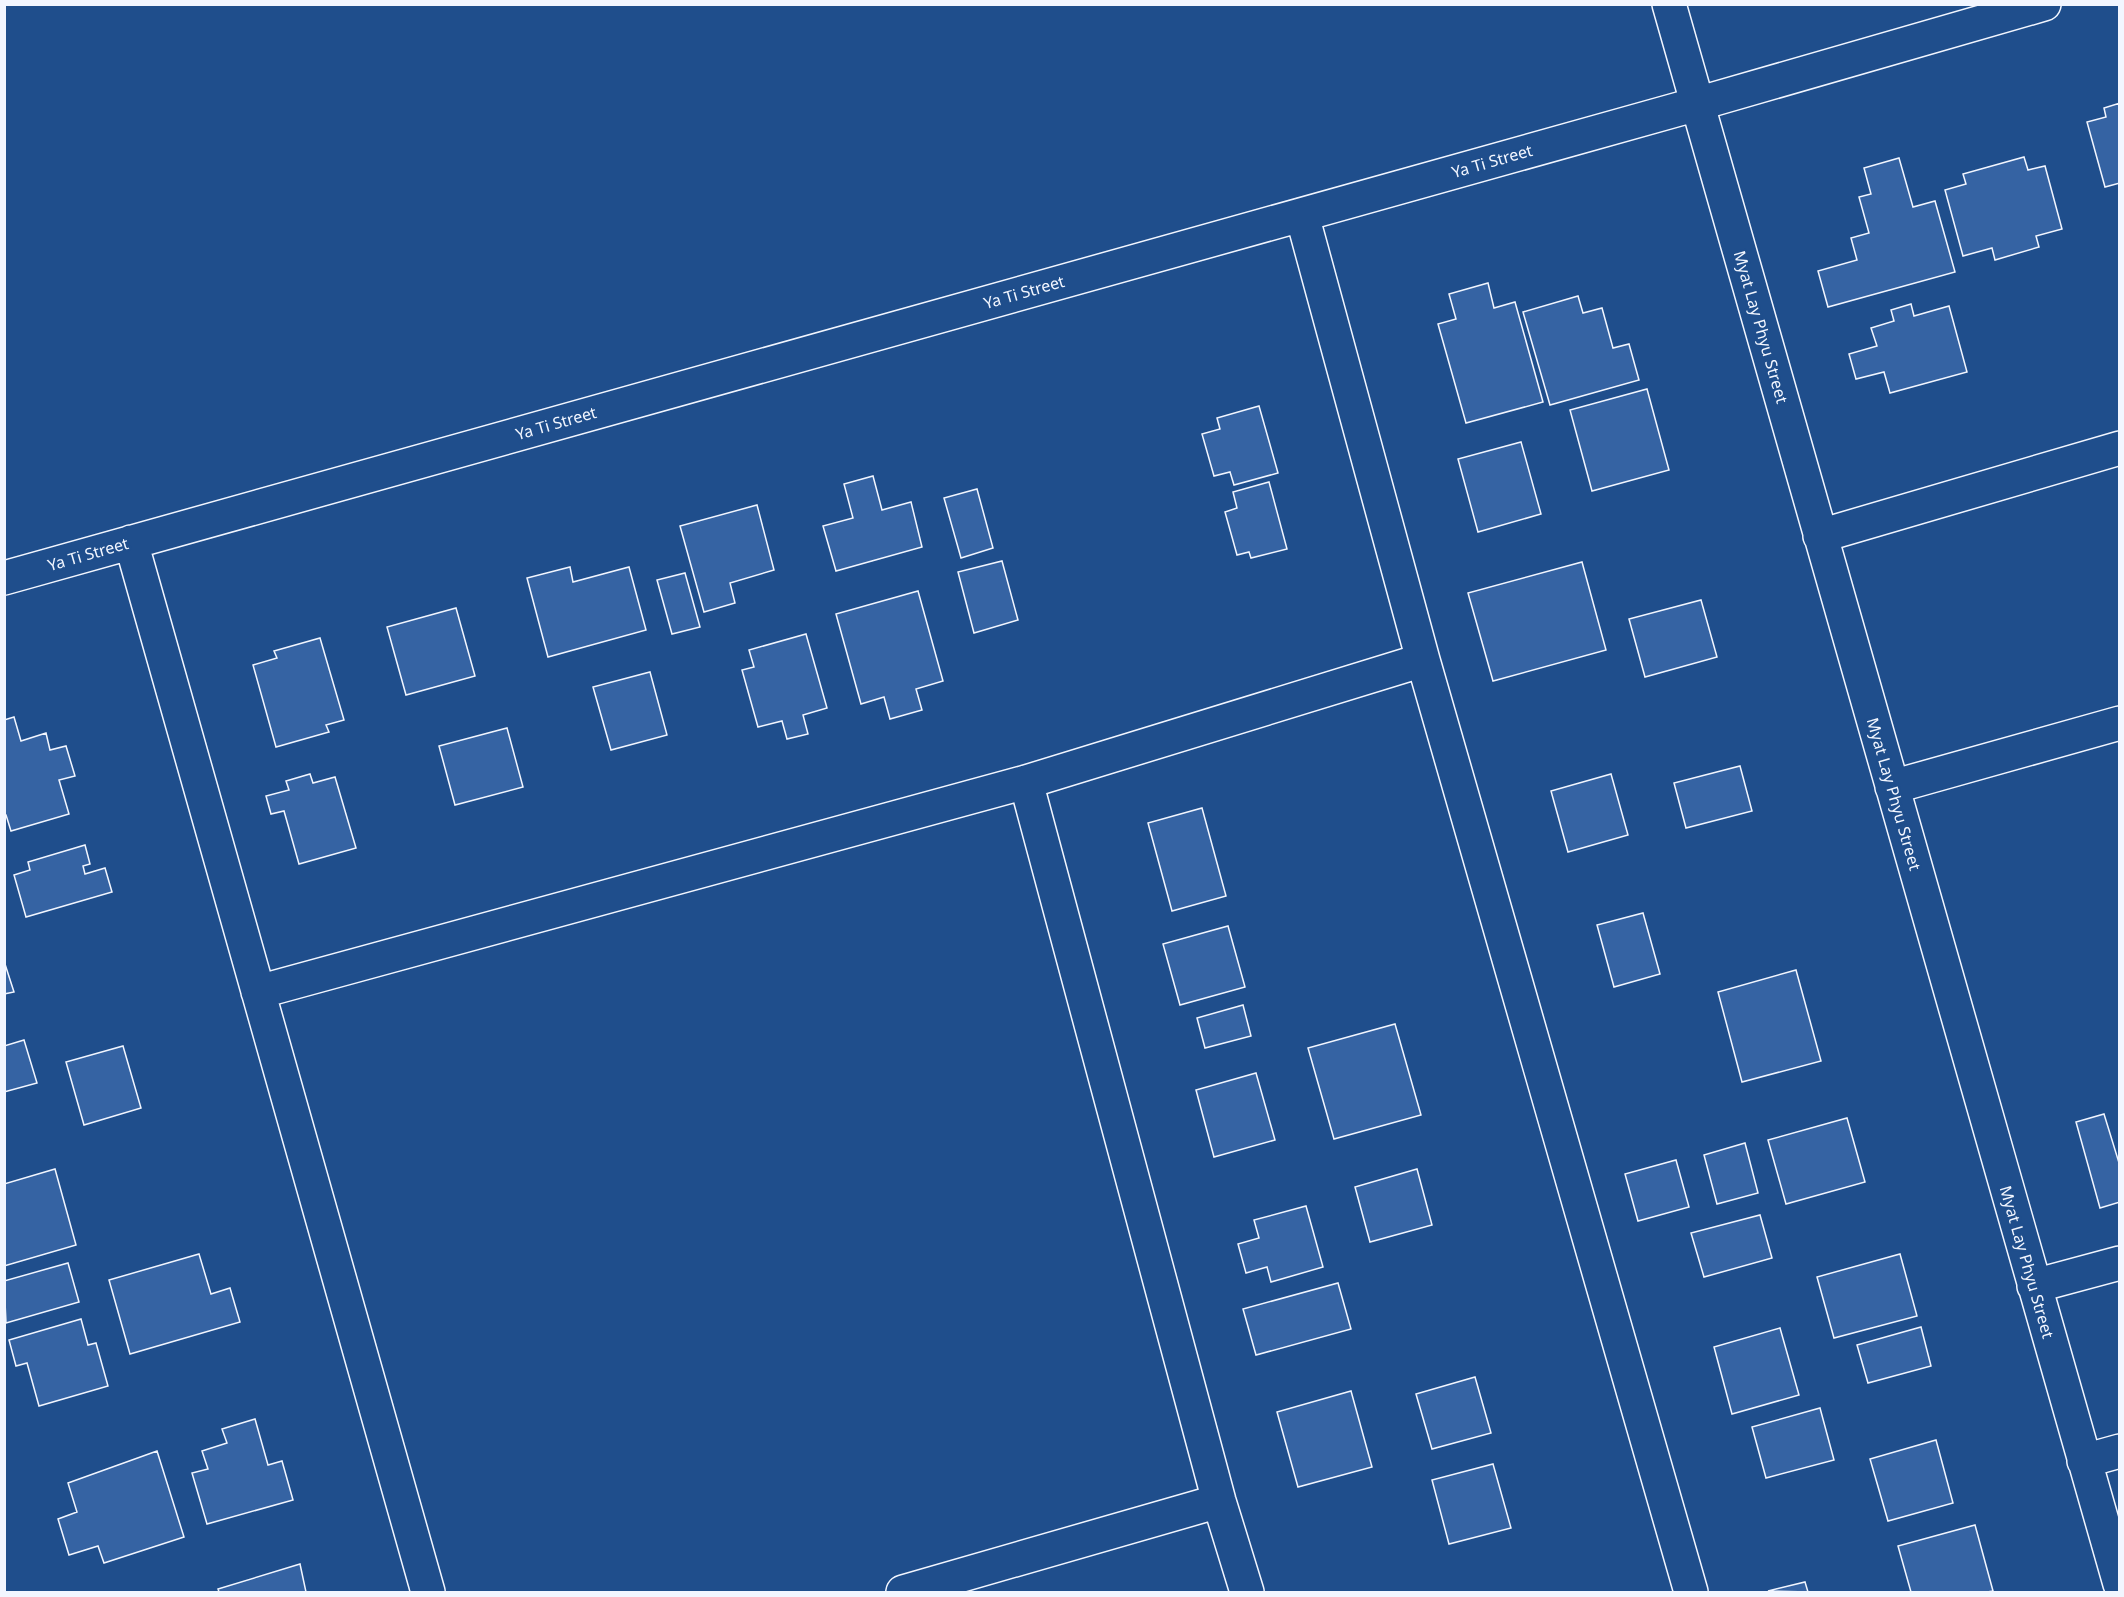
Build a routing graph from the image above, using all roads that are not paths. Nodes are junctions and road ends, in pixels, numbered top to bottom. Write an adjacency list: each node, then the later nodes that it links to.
1 (1669, 4): 3 (street, Myat Lay Phyu Street)
2 (2043, 4): 3 (street, Ya Ti Street)
3 (1697, 104): 4 (street, Ya Ti Street); 6 (street, Myat Lay Phyu Street)
4 (1302, 214): 7 (street, Ya Ti Street); 9 (street)
5 (2120, 448): 6 (street)
6 (1820, 536): 12 (street, Myat Lay Phyu Street)
7 (131, 542): 8 (street, Ya Ti Street); 13 (street)
8 (4, 578)
9 (1423, 660): 11 (street); 23 (street)
10 (2120, 723): 12 (street)
11 (1026, 782): 13 (street); 18 (street)
12 (1892, 787): 15 (street, Myat Lay Phyu Street)
13 (258, 992): 20 (street)
14 (2120, 1263): 15 (street)
15 (2034, 1286): 17 (street, Myat Lay Phyu Street)
16 (2120, 1451): 17 (street)
17 (2084, 1461): 19 (street, Myat Lay Phyu Street)
18 (1219, 1501): 21 (street); 22 (street)
19 (2120, 1584)
20 (428, 1593)
21 (903, 1593)
22 (1247, 1593)
23 (1691, 1593)

